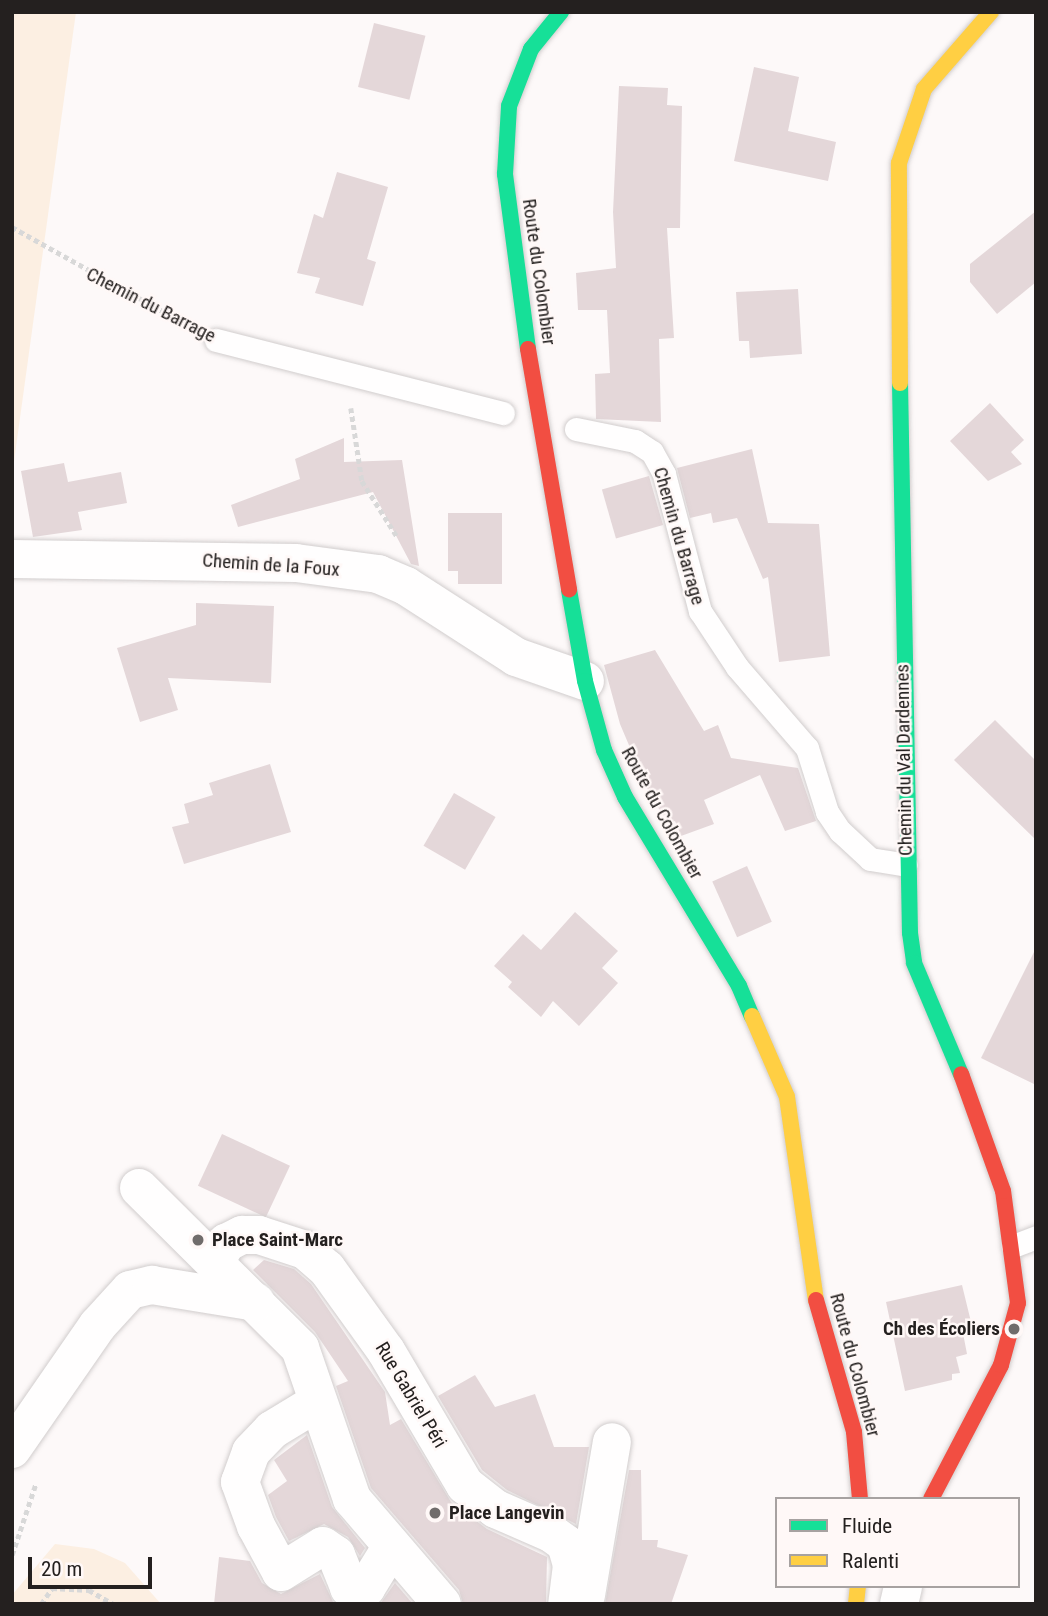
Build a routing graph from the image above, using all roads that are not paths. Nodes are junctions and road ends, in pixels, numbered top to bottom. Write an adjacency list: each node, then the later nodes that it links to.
1 (561, 12): 7 (street, Route du Colombier)
2 (991, 12): 8 (street, Chemin du Val Dardennes)
3 (216, 340): 4 (lane, Chemin du Barrage)
4 (503, 413)
5 (576, 429): 8 (lane, Chemin du Barrage)
6 (12, 559): 7 (street, Chemin de la Foux)
7 (584, 681): 17 (street, Route du Colombier)
8 (906, 864): 11 (street, Chemin du Val Dardennes)
9 (139, 1188): 12 (street)
10 (1036, 1237): 11 (lane)
11 (1013, 1246): 18 (street, Chemin du Val Dardennes)
12 (216, 1261): 13 (street); 22 (street, Rue Gabriel Péri)
13 (256, 1302): 14 (street); 16 (street)
14 (318, 1402): 19 (street); 20 (street)
15 (612, 1442): 23 (street)
16 (12, 1449)
17 (860, 1497)
18 (931, 1497)
19 (392, 1546): 20 (street); 21 (street)
20 (356, 1599)
21 (442, 1604)
22 (567, 1604)
23 (583, 1604)

